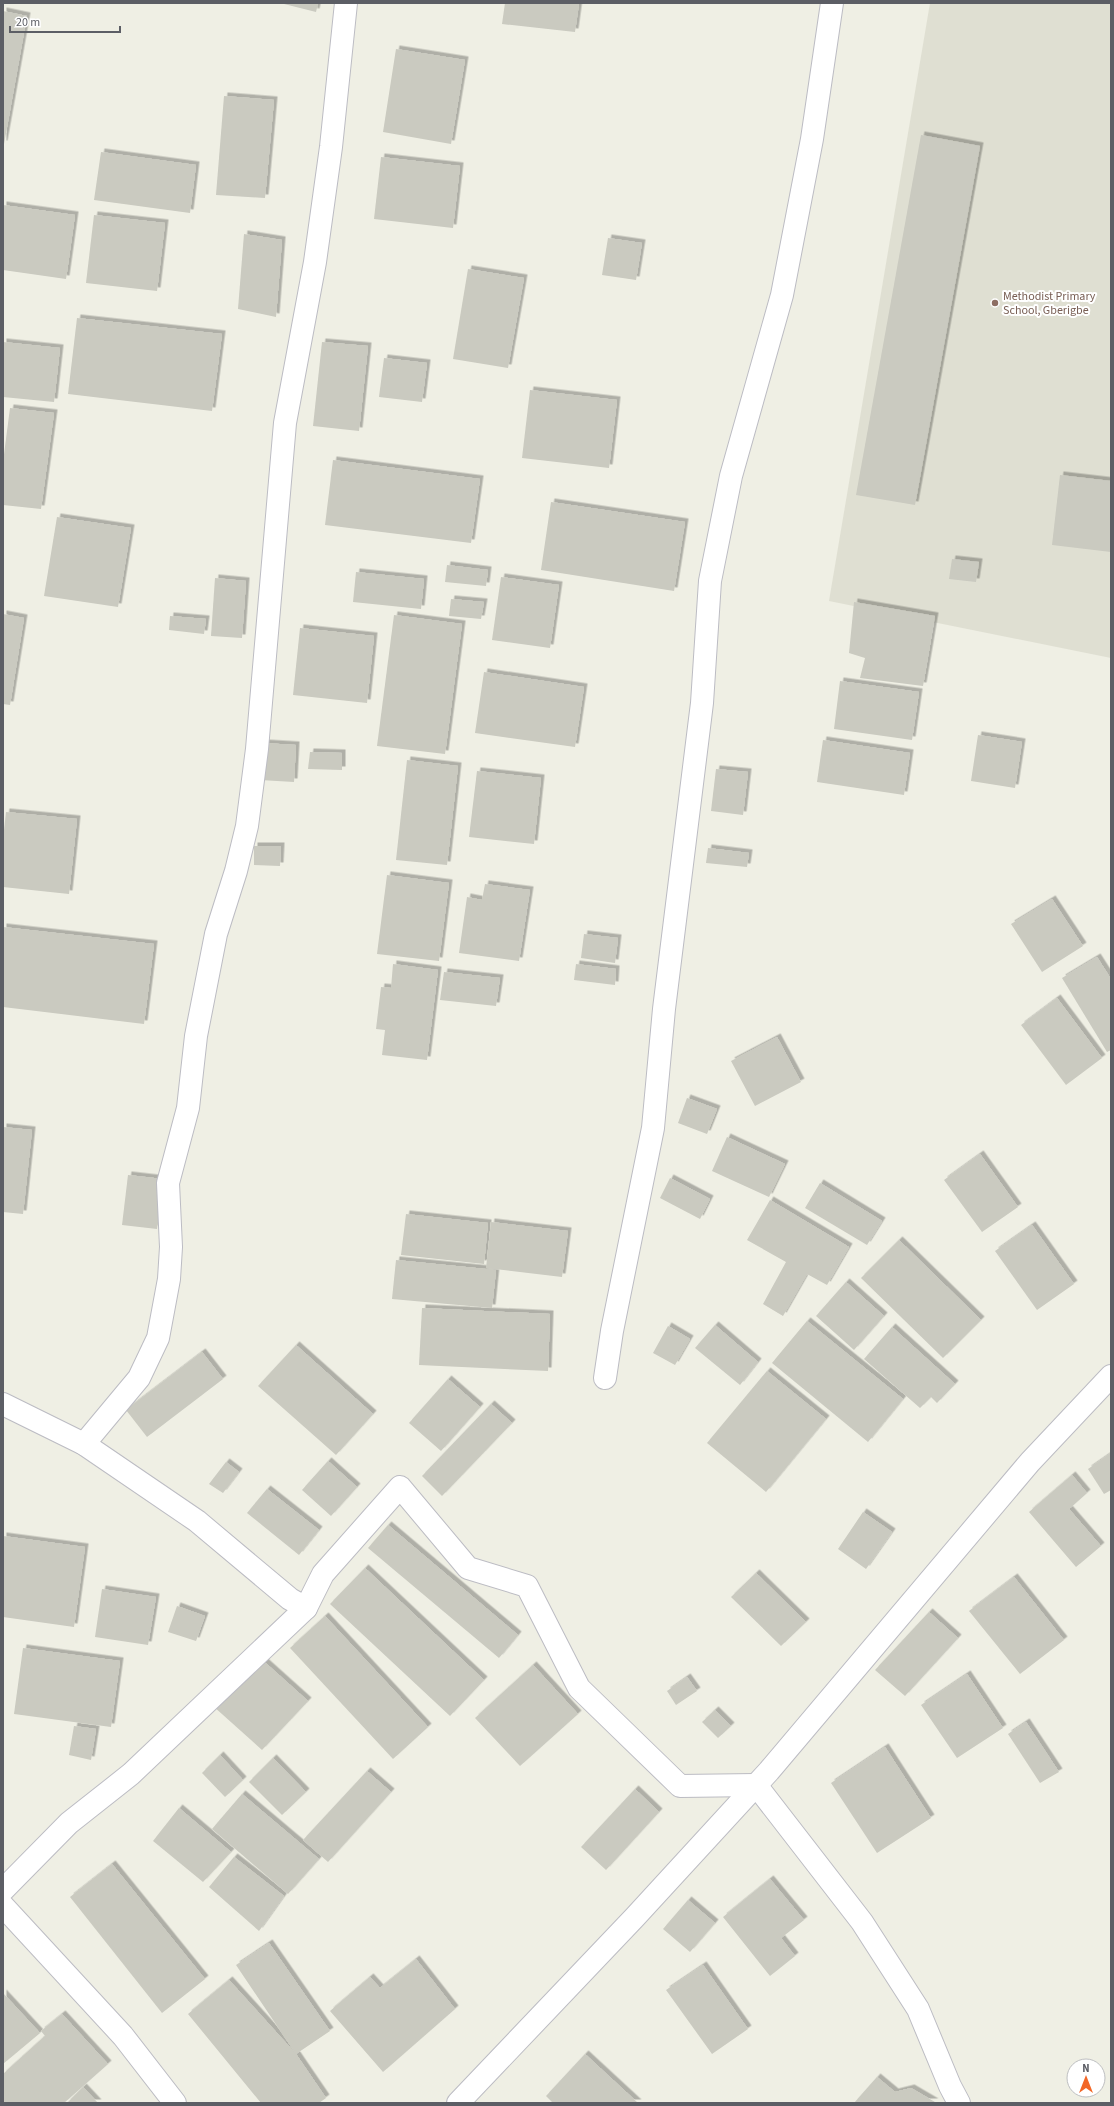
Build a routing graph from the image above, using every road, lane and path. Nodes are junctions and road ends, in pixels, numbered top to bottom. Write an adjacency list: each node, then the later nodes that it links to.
1 (346, 3): 6 (street)
2 (832, 3): 4 (street)
3 (1111, 1376): 8 (street)
4 (605, 1378)
5 (3, 1404): 6 (street)
6 (84, 1444): 7 (street)
7 (306, 1608): 8 (street); 9 (street)
8 (756, 1785): 12 (street); 13 (street)
9 (3, 1890)
10 (3, 1906): 11 (street)
11 (175, 2103)
12 (458, 2103)
13 (960, 2103)

